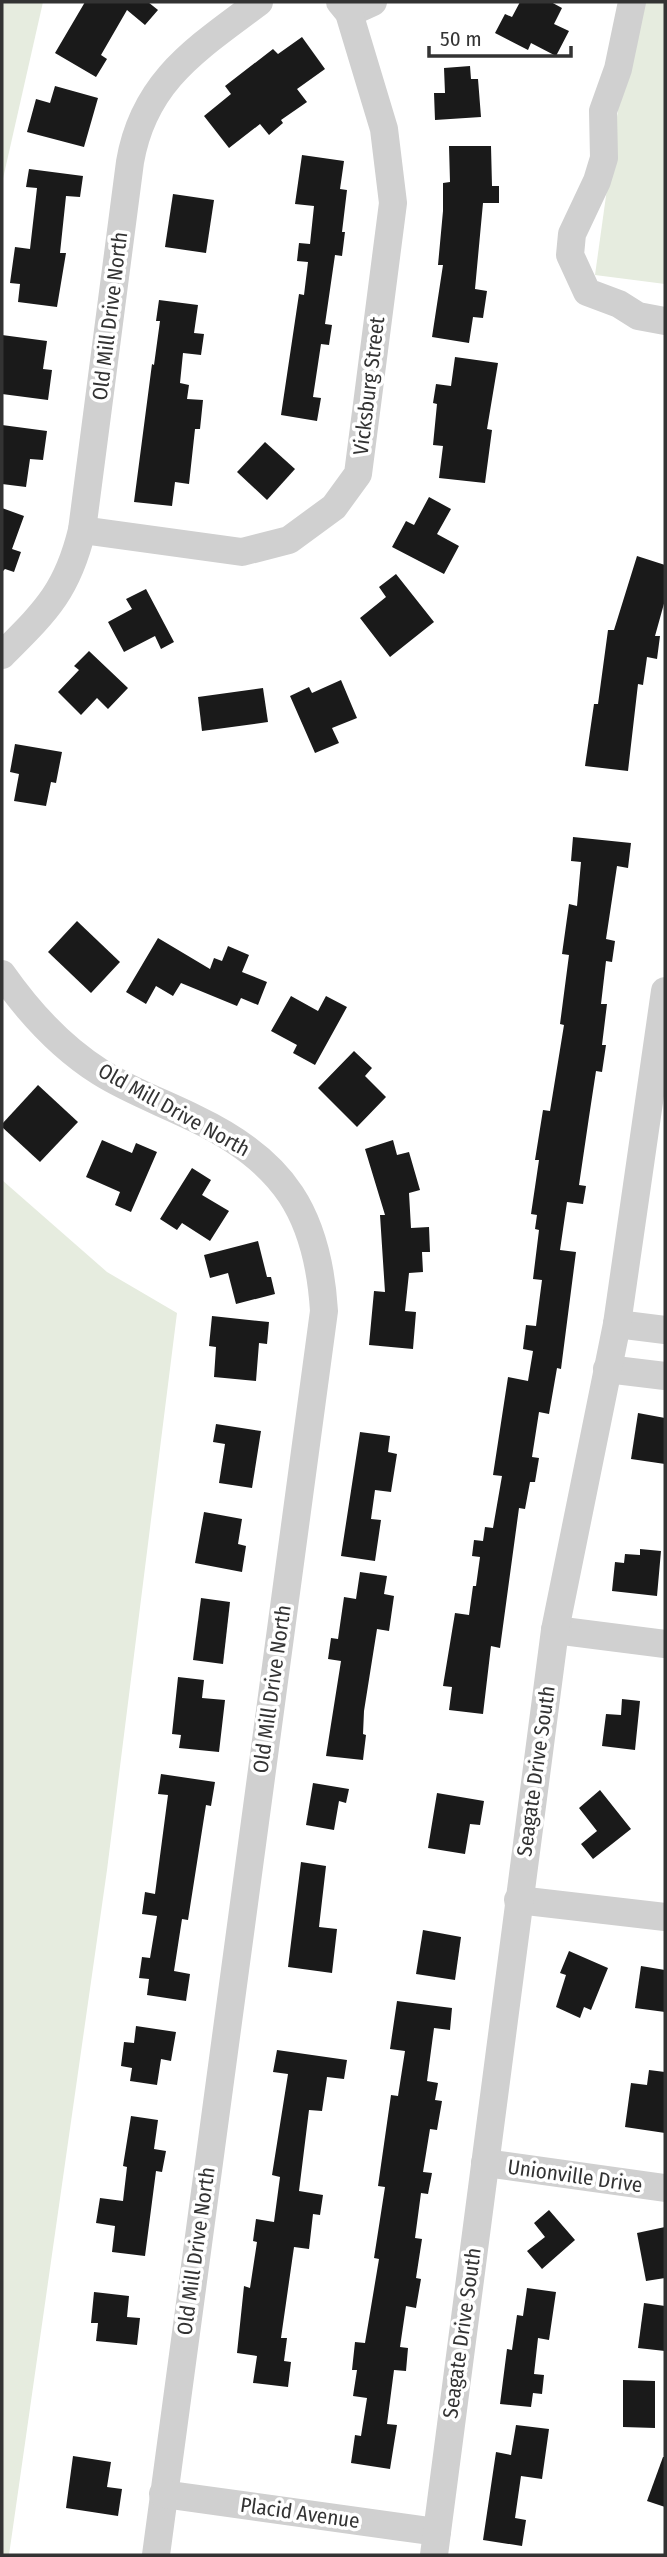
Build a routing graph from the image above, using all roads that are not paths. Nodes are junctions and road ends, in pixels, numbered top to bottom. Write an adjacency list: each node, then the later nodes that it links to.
1 (259, 2): 5 (street, Old Mill Drive North)
2 (632, 2): 4 (street)
3 (354, 6): 5 (street, Vicksburg Street)
4 (665, 321)
5 (82, 530): 6 (street, Old Mill Drive North)
6 (2, 655)
7 (2, 974): 20 (street, Old Mill Drive North)
8 (665, 991): 9 (street, Seagate Drive South)
9 (659, 1074): 10 (street, Seagate Drive South)
10 (617, 1324): 11 (street); 12 (street, Seagate Drive South)
11 (665, 1330)
12 (607, 1368): 13 (street); 14 (street, Seagate Drive South)
13 (665, 1376)
14 (555, 1630): 15 (street); 16 (street, Seagate Drive South)
15 (665, 1644)
16 (518, 1900): 17 (street); 18 (street, Seagate Drive South)
17 (665, 1917)
18 (485, 2163): 19 (street, Unionville Drive); 21 (street, Seagate Drive South)
19 (665, 2188)
20 (163, 2494): 21 (street, Placid Avenue); 22 (street, Old Mill Drive North)
21 (435, 2543)
22 (156, 2555)

